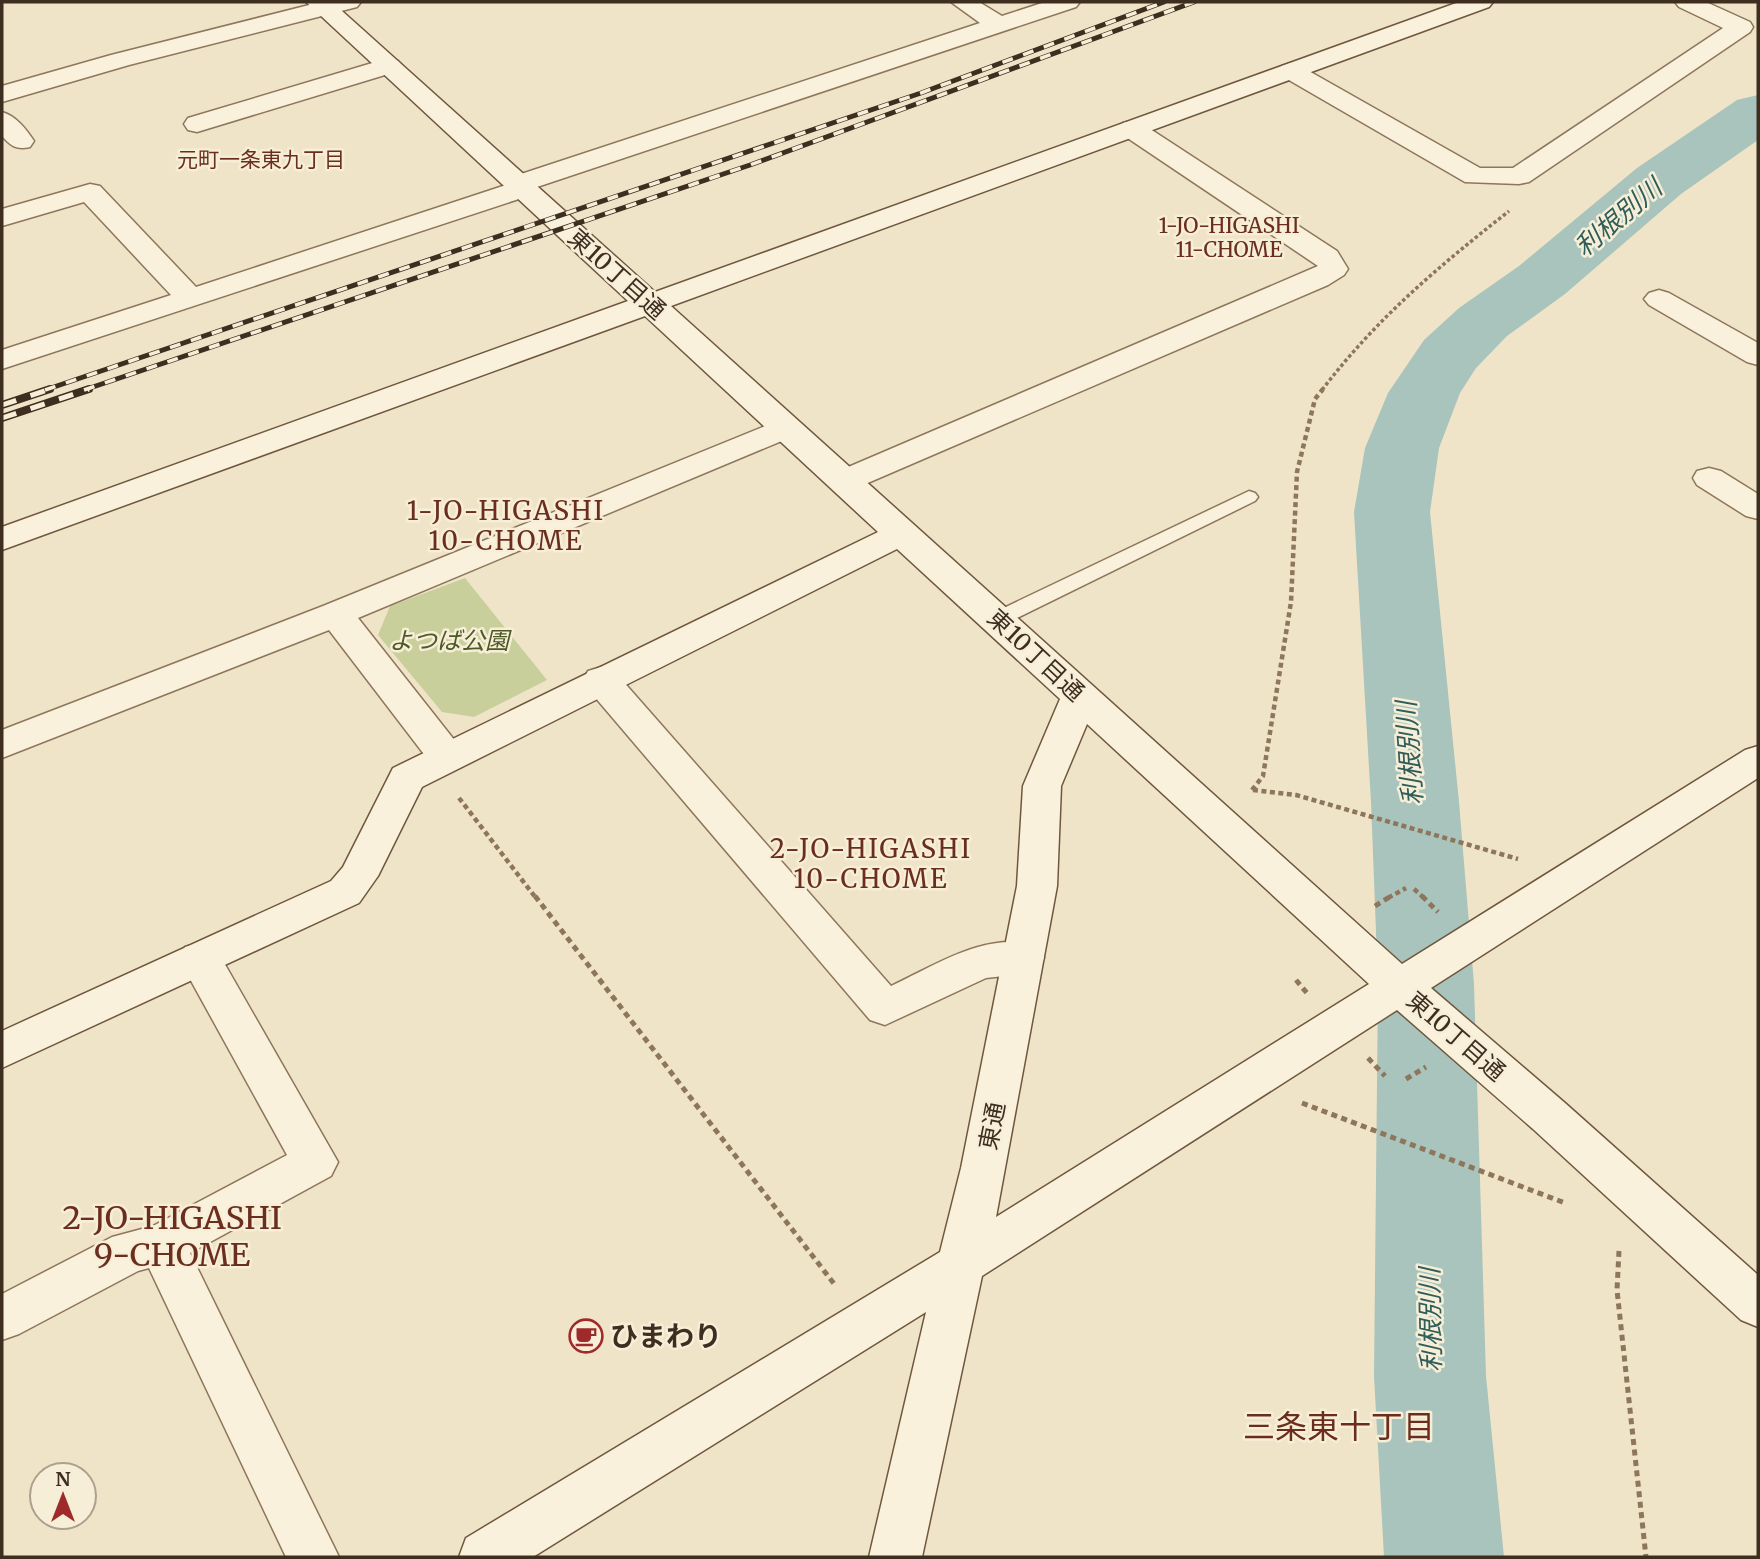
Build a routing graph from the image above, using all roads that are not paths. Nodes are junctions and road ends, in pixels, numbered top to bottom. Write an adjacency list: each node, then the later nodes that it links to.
1 (962, 2): 6 (street)
2 (1068, 2): 6 (street)
3 (1481, 2): 8 (street)
4 (1687, 2): 8 (street)
5 (331, 4): 7 (street, 東10丁目通); 9 (street)
6 (999, 25): 14 (street)
7 (389, 66): 11 (street); 14 (street, 東10丁目通)
8 (1291, 71): 12 (street)
9 (2, 94)
10 (2, 121): 13 (street)
11 (197, 124)
12 (1132, 129): 18 (street); 23 (street)
13 (21, 141)
14 (521, 186): 16 (street); 18 (street, 東10丁目通)
15 (2, 218): 16 (street)
16 (190, 298): 20 (street)
17 (1659, 299): 19 (street)
18 (650, 303): 21 (street, 東10丁目通); 27 (street)
19 (1758, 356)
20 (2, 360)
21 (785, 428): 23 (street, 東10丁目通); 28 (street)
22 (1709, 478): 25 (street)
23 (844, 481): 26 (street, 東10丁目通)
24 (1250, 497): 29 (lane)
25 (1758, 509)
26 (901, 534): 29 (street, 東10丁目通); 30 (street)
27 (2, 539)
28 (336, 614): 32 (street); 33 (street)
29 (998, 619): 31 (street, 東10丁目通)
30 (601, 680): 33 (street); 35 (street)
31 (1080, 696): 35 (street, 東通); 37 (street, 東10丁目通)
32 (2, 745)
33 (439, 760): 36 (street)
34 (1758, 760): 37 (street)
35 (1023, 958): 40 (street, 東通)
36 (200, 960): 38 (street); 39 (street)
37 (1400, 987): 40 (street); 41 (street, 東10丁目通)
38 (2, 1050)
39 (162, 1245): 42 (street); 43 (street)
40 (963, 1263): 44 (street); 45 (street, 東通)
41 (1758, 1305)
42 (2, 1318)
43 (313, 1557)
44 (485, 1557)
45 (896, 1557)

